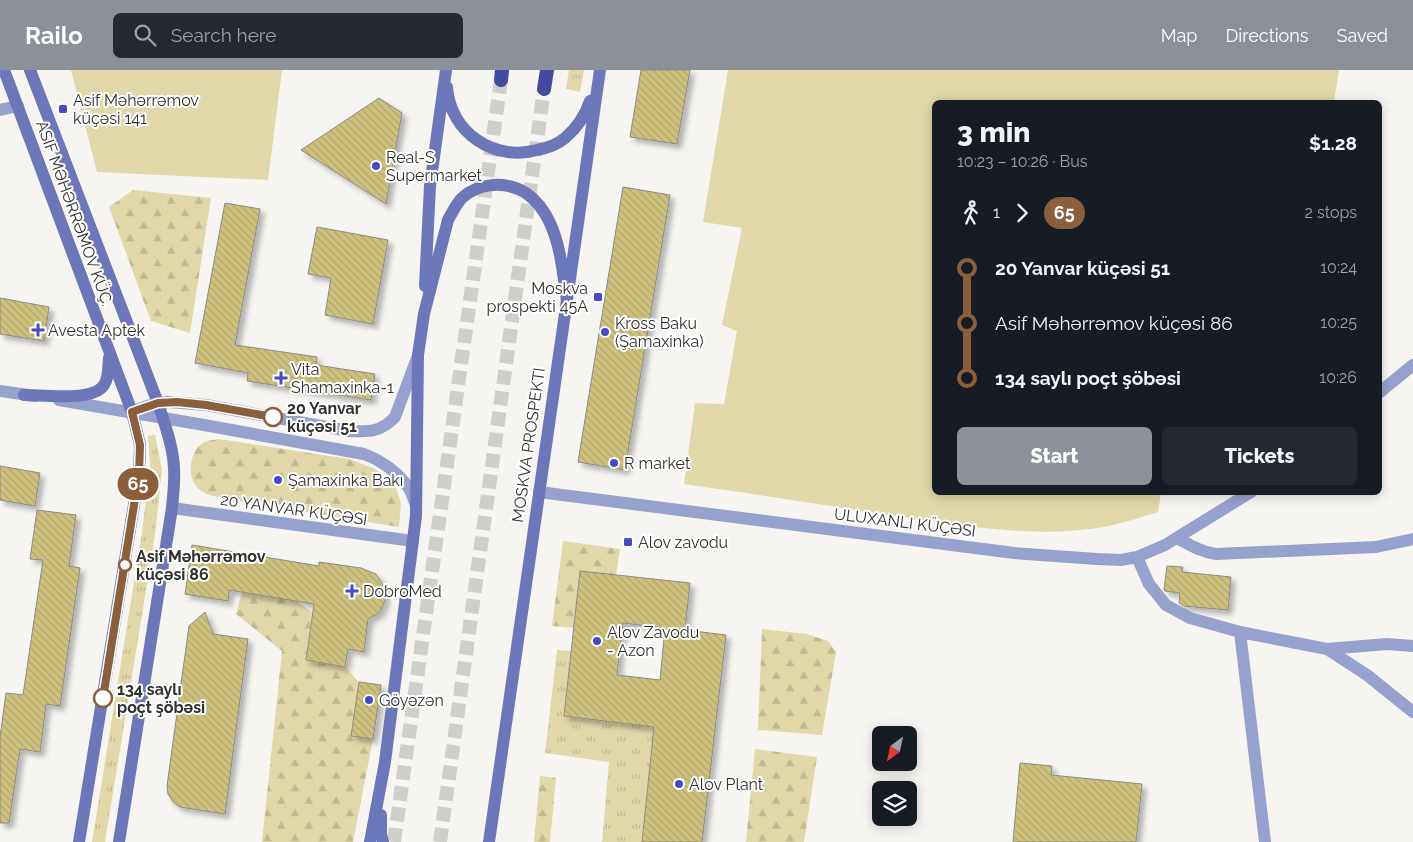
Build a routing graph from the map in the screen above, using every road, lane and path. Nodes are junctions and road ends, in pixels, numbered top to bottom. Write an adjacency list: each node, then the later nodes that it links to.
1 (4, 70): 7 (main road, ASIF MƏHƏRRƏMOV KÜÇ.)
2 (30, 70): 17 (main road, ASIF MƏHƏRRƏMOV KÜÇ.)
3 (446, 70): 5 (main road); 10 (main road)
4 (547, 70): 6 (highway)
5 (599, 74): 9 (main road, MOSKVA PROSPEKTI)
6 (544, 89)
7 (18, 106): 8 (street); 11 (main road, ASIF MƏHƏRRƏMOV KÜÇ.)
8 (0, 110)
9 (567, 301): 10 (main road); 20 (main road, MOSKVA PROSPEKTI)
10 (424, 314): 12 (main road)
11 (109, 353): 16 (main road); 18 (main road, ASIF MƏHƏRRƏMOV KÜÇ.)
12 (418, 355): 17 (street); 23 (main road)
13 (1413, 365): 14 (street)
14 (1382, 390)
15 (0, 391): 16 (street)
16 (24, 394): 18 (street)
17 (158, 403): 18 (street); 19 (main road, ASIF MƏHƏRRƏMOV KÜÇ.)
18 (132, 412): 19 (street); 34 (main road, ASIF MƏHƏRRƏMOV KÜÇ.)
19 (163, 418): 22 (main road, ASIF MƏHƏRRƏMOV KÜÇ.); 23 (street)
20 (539, 492): 27 (street); 33 (main road, MOSKVA PROSPEKTI)
21 (1246, 495): 24 (street)
22 (172, 508): 26 (street, 20 YANVAR KÜÇƏSI); 35 (main road, ASIF MƏHƏRRƏMOV KÜÇ.)
23 (417, 508): 26 (main road)
24 (1177, 538): 25 (street); 27 (street)
25 (1413, 538)
26 (413, 541): 32 (main road)
27 (1137, 557): 28 (street)
28 (1240, 632): 30 (street); 40 (street)
29 (1413, 646): 30 (street)
30 (1327, 649): 31 (street)
31 (1413, 712)
32 (381, 790): 36 (main road); 37 (main road)
33 (492, 824): 38 (main road); 39 (main road)
34 (79, 842)
35 (118, 842)
36 (370, 842)
37 (383, 842)
38 (485, 842)
39 (489, 842)
40 (1265, 842)

